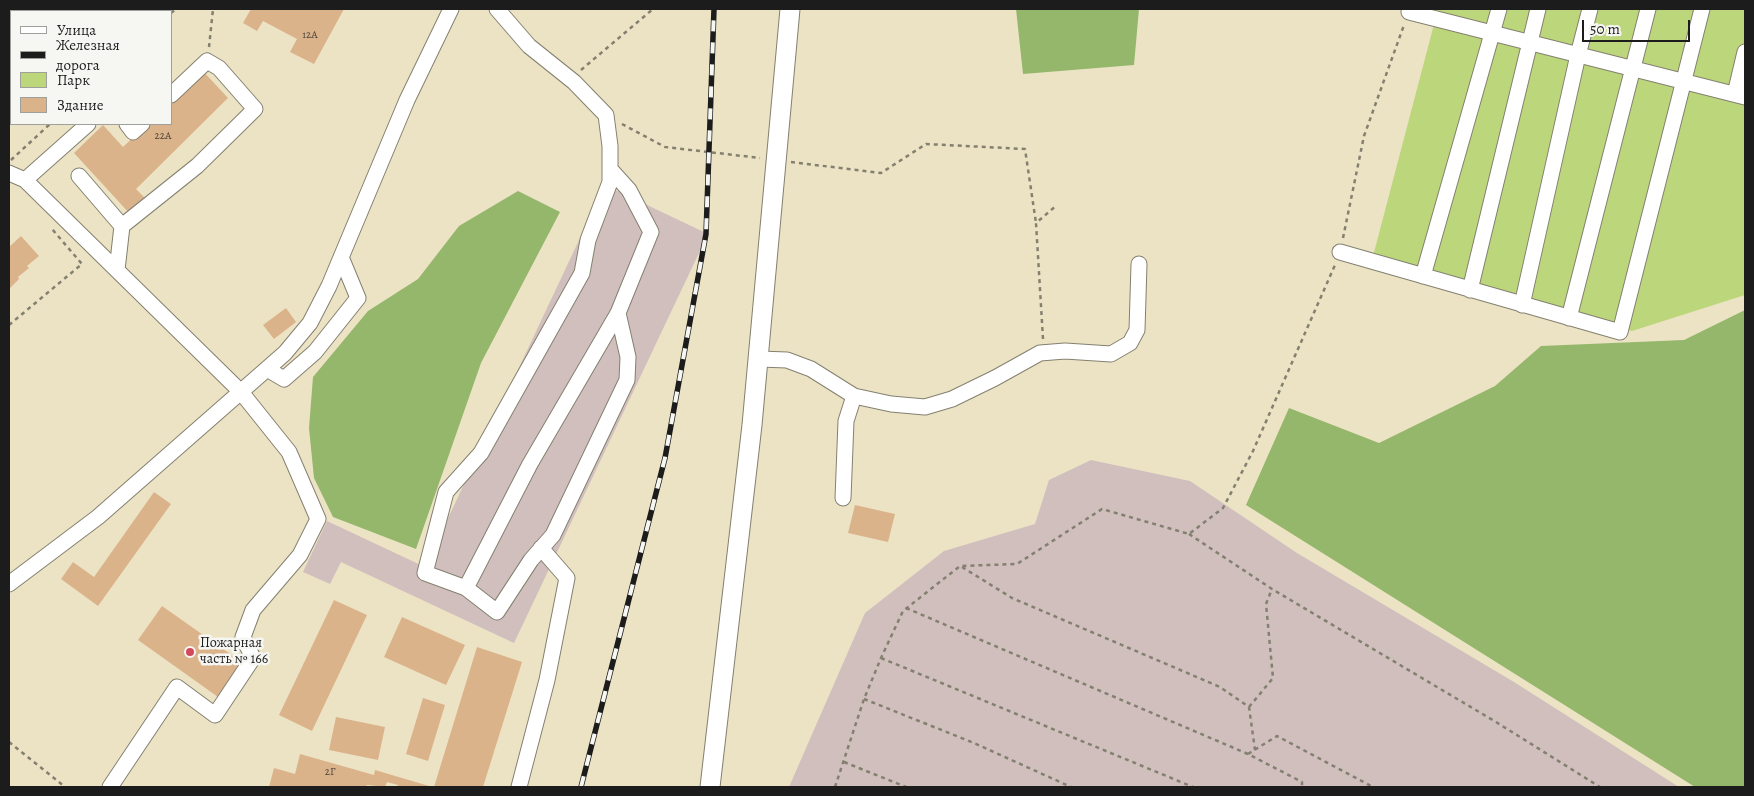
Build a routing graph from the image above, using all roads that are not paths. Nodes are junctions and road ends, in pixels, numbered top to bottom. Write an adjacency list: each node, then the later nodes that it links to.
1 (450, 9): 27 (street)
2 (497, 9): 21 (street)
3 (790, 9): 35 (main road)
4 (1499, 9): 10 (street)
5 (1538, 9): 11 (street)
6 (1590, 9): 13 (street)
7 (1648, 9): 14 (street)
8 (1702, 9): 15 (street)
9 (1409, 12): 10 (street)
10 (1492, 33): 11 (street); 30 (street)
11 (1529, 43): 13 (street); 31 (street)
12 (1745, 52): 17 (street)
13 (1578, 55): 14 (street); 32 (street)
14 (1634, 69): 15 (street); 34 (street)
15 (1685, 82): 17 (street); 34 (street)
16 (172, 94): 25 (street)
17 (1740, 96)
18 (87, 125): 24 (street)
19 (128, 125): 20 (street)
20 (141, 125)
21 (610, 169): 33 (street); 42 (street)
22 (9, 173): 24 (street)
23 (79, 176): 25 (street)
24 (25, 180): 29 (street)
25 (122, 226): 29 (street)
26 (1340, 252): 30 (street)
27 (342, 257): 36 (street); 36 (street)
28 (1139, 264): 38 (street)
29 (117, 270): 37 (street)
30 (1423, 276): 31 (street)
31 (1470, 290): 32 (street)
32 (1522, 304): 34 (street)
33 (618, 313): 40 (street); 42 (street)
34 (1569, 318)
35 (758, 359): 38 (street); 45 (main road)
36 (267, 369): 37 (street)
37 (241, 392): 41 (street); 43 (street)
38 (854, 396): 39 (street)
39 (843, 498)
40 (542, 548): 42 (street); 44 (street)
41 (9, 584)
42 (466, 588)
43 (110, 787)
44 (519, 787)
45 (710, 787)

